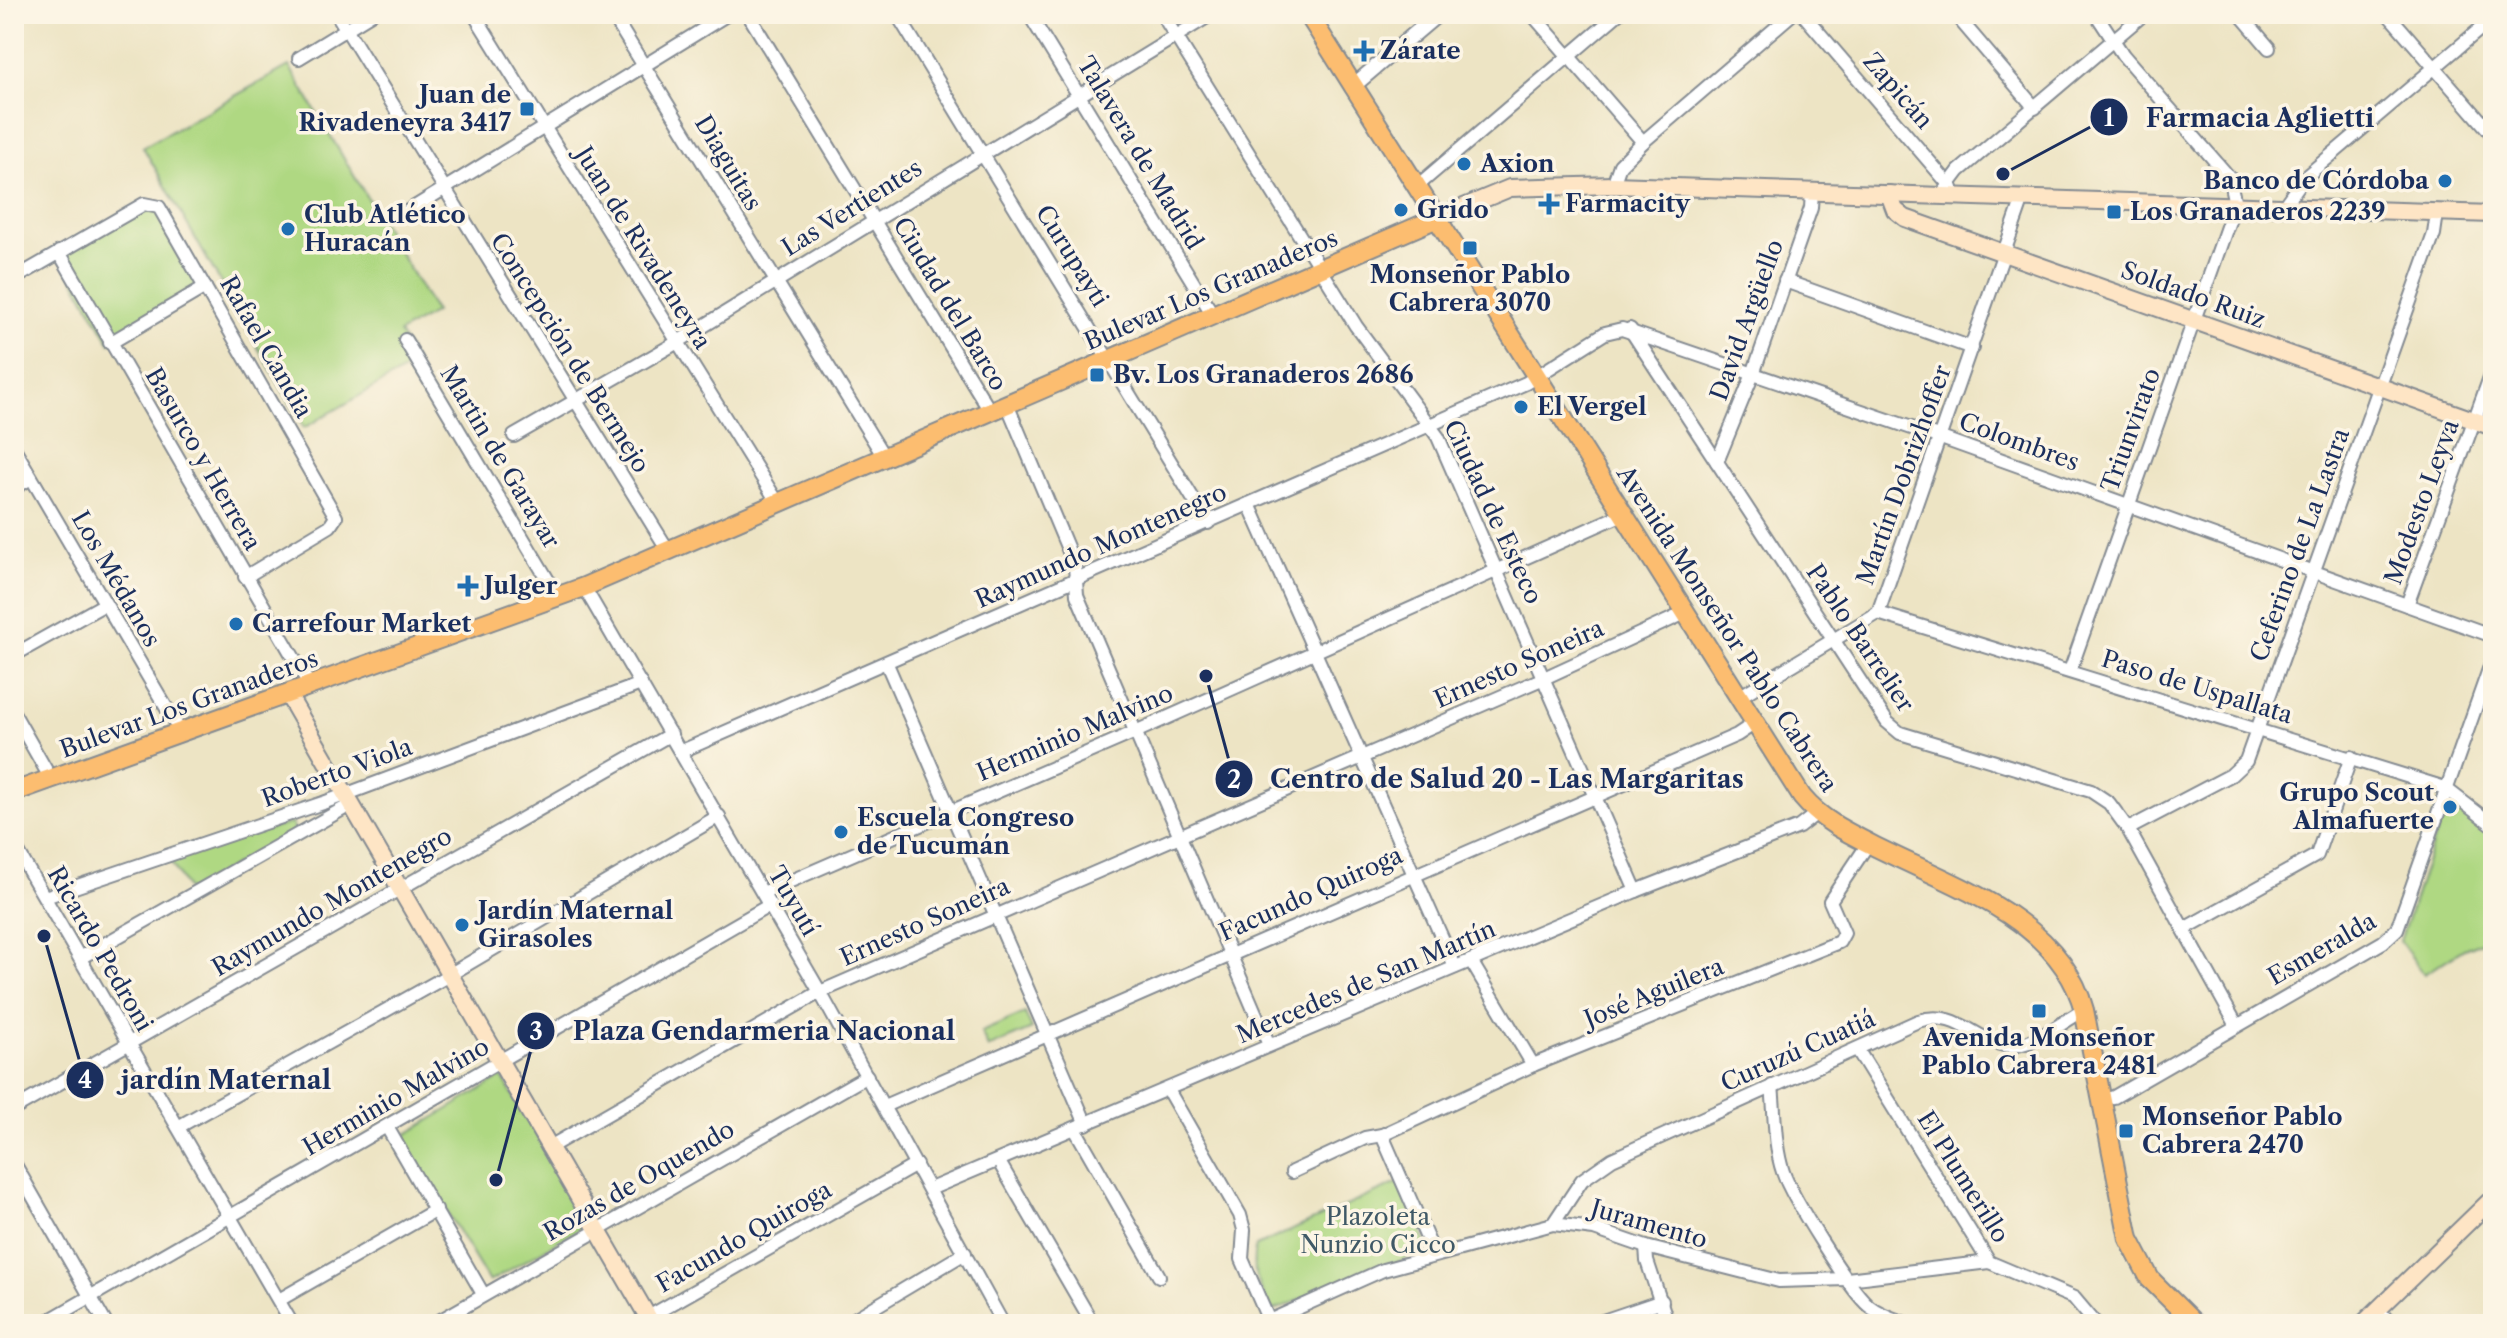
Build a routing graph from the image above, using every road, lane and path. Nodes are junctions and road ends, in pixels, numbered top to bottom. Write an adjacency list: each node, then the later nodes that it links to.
1 (337, 14): 23 (street, Concepción de Bermejo)
2 (371, 14): 23 (street)
3 (474, 14): 34 (street, Juan de Rivadeneyra)
4 (612, 14): 29 (street, Diaguitas)
5 (728, 14): 29 (street)
6 (748, 14): 51 (street, Ciudad del Barco)
7 (897, 14): 37 (street, Curupayti)
8 (1029, 14): 32 (street, Talavera de Madrid)
9 (1162, 14): 24 (street, Ciudad de Esteco)
10 (1212, 14): 24 (street, Las Vertientes)
11 (1308, 14): 31 (main road, Avenida Monseñor Pablo Cabrera)
12 (1438, 14): 31 (street)
13 (1532, 14): 27 (street)
14 (1618, 14): 27 (street)
15 (1792, 14): 36 (street)
16 (1803, 14): 40 (street, Zapicán)
17 (1955, 14): 33 (street)
18 (2096, 14): 25 (street)
19 (2144, 14): 25 (street)
20 (2240, 14): 26 (street)
21 (2388, 14): 30 (street)
22 (2493, 18): 30 (street)
23 (346, 29): 28 (street); 41 (street, Concepción de Bermejo)
24 (1176, 37): 32 (street, Las Vertientes); 54 (street, Ciudad de Esteco)
25 (2114, 39): 33 (street); 45 (street)
26 (2269, 48)
27 (1569, 57): 36 (street); 39 (street)
28 (299, 58)
29 (643, 66): 34 (street); 57 (street, Diaguitas)
30 (2434, 68): 35 (street); 46 (street)
31 (1352, 87): 39 (main road, Avenida Monseñor Pablo Cabrera)
32 (1079, 97): 37 (street, Las Vertientes); 59 (street, Talavera de Madrid)
33 (2035, 108): 40 (street)
34 (544, 128): 41 (street); 64 (street, Juan de Rivadeneyra)
35 (2493, 135)
36 (1643, 142): 38 (street)
37 (982, 153): 51 (street, Las Vertientes); 66 (street, Curupayti)
38 (1613, 185): 42 (main road, Bulevar Los Granaderos); 50 (main road, Bulevar Los Granaderos)
39 (1415, 188): 50 (main road, Avenida Monseñor Pablo Cabrera)
40 (1944, 189): 43 (main road, Bulevar Los Granaderos); 44 (main road, Bulevar Los Granaderos)
41 (444, 190): 49 (street); 71 (street, Concepción de Bermejo)
42 (1812, 191): 43 (main road, Bulevar Los Granaderos); 56 (street, David Argüello)
43 (1889, 194): 53 (main road, Soldado Ruiz)
44 (2023, 198): 45 (main road, Bulevar Los Granaderos); 53 (street, Martín Dobrizhoffer)
45 (2235, 204): 46 (main road, Bulevar Los Granaderos); 60 (street, Triunvirato)
46 (2284, 206): 47 (main road, Bulevar Los Granaderos)
47 (2437, 213): 48 (main road, Bulevar Los Granaderos); 70 (street, Ceferino de La Lastra)
48 (2493, 214)
49 (400, 216)
50 (1435, 219): 54 (main road, Bulevar Los Granaderos); 69 (main road, Avenida Monseñor Pablo Cabrera)
51 (873, 220): 57 (street, Las Vertientes); 72 (street, Ciudad del Barco)
52 (59, 252): 55 (street); 58 (street, Rafael Candia); 63 (street, Basurco y Herrera)
53 (2007, 253): 60 (main road, Soldado Ruiz); 65 (street, Martín Dobrizhoffer)
54 (1320, 269): 59 (main road, Bulevar Los Granaderos); 74 (street, Ciudad de Esteco)
55 (17, 277)
56 (1785, 281): 65 (street); 68 (street, David Argüello)
57 (775, 282): 64 (street, Las Vertientes); 79 (street, Diaguitas)
58 (205, 287): 63 (street); 91 (street, Rafael Candia)
59 (1213, 315): 66 (main road, Bulevar Los Granaderos)
60 (2194, 320): 70 (main road, Soldado Ruiz); 85 (street, Triunvirato)
61 (1630, 329): 68 (street, Colombres); 69 (street); 80 (street, Pablo Barrelier)
62 (405, 340): 94 (street, Martin de Garayar)
63 (110, 343): 91 (street, Basurco y Herrera)
64 (676, 343): 71 (street, Las Vertientes); 83 (street, Juan de Rivadeneyra)
65 (1972, 348): 77 (street, Martín Dobrizhoffer)
66 (1110, 360): 72 (main road, Bulevar Los Granaderos); 87 (street, Curupayti)
67 (2493, 369): 73 (street, Modesto Leyva)
68 (1753, 374): 77 (street, Colombres); 80 (street, David Argüello)
69 (1536, 377): 74 (street, Raymundo Montenegro); 86 (main road, Avenida Monseñor Pablo Cabrera)
70 (2380, 388): 73 (main road, Soldado Ruiz); 90 (street, Ceferino de La Lastra)
71 (574, 402): 76 (street, Las Vertientes); 88 (street, Concepción de Bermejo)
72 (998, 407): 79 (main road, Bulevar Los Granaderos); 92 (street, Ciudad del Barco)
73 (2475, 420): 75 (main road, Soldado Ruiz); 96 (street, Modesto Leyva)
74 (1430, 426): 84 (street, Raymundo Montenegro); 89 (street, Ciudad de Esteco)
75 (2493, 427)
76 (514, 436)
77 (1941, 438): 85 (street, Colombres); 98 (street, Martín Dobrizhoffer)
78 (14, 448): 81 (street, Los Médanos)
79 (884, 457): 83 (main road, Bulevar Los Granaderos)
80 (1717, 462): 100 (street, Pablo Barrelier)
81 (31, 478): 82 (street); 95 (street, Los Médanos)
82 (14, 488)
83 (778, 503): 88 (main road, Bulevar Los Granaderos)
84 (1249, 504): 87 (street, Raymundo Montenegro); 101 (street)
85 (2128, 504): 90 (street, Colombres); 105 (street, Triunvirato)
86 (1623, 514): 89 (street, Herminio Malvino); 97 (main road, Avenida Monseñor Pablo Cabrera)
87 (1208, 523): 92 (street, Raymundo Montenegro)
88 (668, 550): 93 (main road, Bulevar Los Granaderos)
89 (1497, 571): 101 (street, Herminio Malvino); 106 (street, Ciudad de Esteco)
90 (2314, 572): 96 (street, Colombres); 113 (street, Ceferino de La Lastra)
91 (245, 577): 108 (street, Basurco y Herrera)
92 (1075, 582): 104 (street, Raymundo Montenegro); 115 (street, Ciudad del Barco)
93 (584, 587): 94 (main road, Bulevar Los Granaderos); 107 (street, Tuyutí)
94 (558, 597): 108 (main road, Bulevar Los Granaderos)
95 (105, 604): 102 (street); 114 (street, Los Médanos)
96 (2407, 605): 99 (street, Colombres)
97 (1685, 613): 106 (street, Ernesto Soneira); 110 (main road, Avenida Monseñor Pablo Cabrera)
98 (1878, 613): 100 (street, Martín Dobrizhoffer); 105 (street, Paso de Uspallata)
99 (2493, 636)
100 (1833, 641): 110 (street, Martín Dobrizhoffer); 129 (street, Pablo Barrelier)
101 (1317, 651): 115 (street, Herminio Malvino); 118 (street)
102 (14, 655)
103 (2493, 658): 121 (street, Esmeralda)
104 (887, 664): 117 (street, Raymundo Montenegro); 125 (street)
105 (2070, 671): 113 (street, Paso de Uspallata)
106 (1544, 678): 118 (street, Ernesto Soneira); 123 (street, Ciudad de Esteco)
107 (641, 684): 116 (street, Tuyutí); 124 (street, Roberto Viola)
108 (310, 686): 109 (main road, Bulevar Los Granaderos)
109 (288, 695): 114 (main road, Bulevar Los Granaderos); 124 (main road)
110 (1739, 697): 112 (main road, Avenida Monseñor Pablo Cabrera)
111 (14, 714): 120 (street)
112 (1755, 723): 123 (street, Facundo Quiroga); 126 (main road, Avenida Monseñor Pablo Cabrera)
113 (2258, 728): 119 (street, Paso de Uspallata); 129 (street, Ceferino de La Lastra)
114 (180, 731): 120 (main road, Bulevar Los Granaderos)
115 (1133, 733): 125 (street, Herminio Malvino); 130 (street, Ciudad del Barco)
116 (671, 734): 117 (street, Tuyutí); 136 (street, Raymundo Montenegro)
117 (682, 751): 127 (street, Tuyutí)
118 (1364, 756): 130 (street, Ernesto Soneira); 134 (street)
119 (2351, 757): 121 (street, Paso de Uspallata); 142 (street)
120 (51, 779): 122 (main road, Bulevar Los Granaderos)
121 (2445, 788): 128 (street, Paso de Uspallata); 150 (street, Esmeralda)
122 (14, 792)
123 (1594, 794): 134 (street, Facundo Quiroga); 137 (street, Ciudad de Esteco)
124 (347, 800): 136 (main road); 139 (street, Roberto Viola); 144 (street)
125 (950, 811): 138 (street, Herminio Malvino); 141 (street)
126 (1817, 813): 131 (main road, Avenida Monseñor Pablo Cabrera); 137 (street, Mercedes de San Martín)
127 (719, 816): 138 (street, Tuyutí); 147 (street)
128 (2493, 825)
129 (2128, 829): 142 (street, Pablo Barrelier)
130 (1179, 836): 141 (street, Ernesto Soneira); 143 (street, Ciudad del Barco)
131 (1868, 844): 149 (main road, Avenida Monseñor Pablo Cabrera); 156 (street, José Aguilera)
132 (14, 845): 133 (street, Ricardo Pedroni)
133 (27, 868): 135 (street); 139 (street, Ricardo Pedroni)
134 (1414, 873): 143 (street, Facundo Quiroga); 146 (street)
135 (14, 876)
136 (398, 889): 147 (main road); 152 (street, Raymundo Montenegro)
137 (1636, 891): 145 (street, Mercedes de San Martín)
138 (763, 893): 140 (street, Tuyutí)
139 (45, 897): 144 (street, Ricardo Pedroni)
140 (770, 905): 148 (street, Tuyutí); 155 (street, Herminio Malvino)
141 (995, 915): 148 (street, Ernesto Soneira); 151 (street)
142 (2184, 929): 150 (street, Pablo Barrelier)
143 (1230, 954): 151 (street, Facundo Quiroga); 153 (street, Ciudad del Barco)
144 (80, 958): 152 (street, Ricardo Pedroni)
145 (1471, 961): 146 (street, Mercedes de San Martín); 156 (street)
146 (1455, 967): 153 (street, Mercedes de San Martín)
147 (449, 975): 155 (main road); 163 (street)
148 (820, 992): 157 (street, Tuyutí); 167 (street, Ernesto Soneira)
149 (2084, 1010): 154 (street, Curuzú Cuatiá); 160 (main road, Avenida Monseñor Pablo Cabrera)
150 (2236, 1024): 160 (street, Esmeralda)
151 (1046, 1034): 161 (street, Facundo Quiroga); 165 (street)
152 (129, 1043): 162 (street, Raymundo Montenegro); 163 (street, Ricardo Pedroni)
153 (1269, 1045): 159 (street, Mercedes de San Martín)
154 (1857, 1049): 158 (street, Curuzú Cuatiá); 181 (street, El Plumerillo)
155 (500, 1063): 164 (street, Herminio Malvino); 167 (main road)
156 (1533, 1065): 166 (street, José Aguilera)
157 (867, 1076): 161 (street, Tuyutí); 177 (street, Rozas de Oquendo)
158 (1772, 1086): 176 (street, Curuzú Cuatiá); 183 (street)
159 (1168, 1090): 165 (street, Mercedes de San Martín); 191 (street)
160 (2100, 1100): 203 (main road, Avenida Monseñor Pablo Cabrera)
161 (884, 1106): 170 (street, Tuyutí)
162 (14, 1109)
163 (178, 1127): 175 (street, Ricardo Pedroni)
164 (387, 1127): 174 (street); 175 (street, Herminio Malvino)
165 (1081, 1127): 168 (street, Mercedes de San Martín); 182 (street)
166 (1382, 1135): 171 (street, José Aguilera); 180 (street)
167 (548, 1148): 177 (main road)
168 (999, 1162): 172 (street, Mercedes de San Martín); 198 (street)
169 (14, 1163): 185 (street)
170 (916, 1165): 172 (street, Tuyutí); 190 (street, Facundo Quiroga)
171 (1292, 1172)
172 (930, 1189): 179 (street, Tuyutí)
173 (2493, 1198): 188 (main road)
174 (436, 1210): 184 (street); 186 (street)
175 (231, 1216): 185 (street, Herminio Malvino); 186 (street, Ricardo Pedroni)
176 (1553, 1224): 178 (street, Juramento); 180 (street, Juramento)
177 (598, 1232): 184 (street, Rozas de Oquendo); 190 (main road)
178 (1646, 1247): 183 (street, Juramento); 187 (street)
179 (965, 1253): 196 (street); 197 (street, Tuyutí)
180 (1434, 1254): 189 (street, Juramento)
181 (1989, 1262): 183 (street, Juramento); 202 (street, El Plumerillo)
182 (1159, 1276)
183 (1847, 1279): 201 (street)
184 (483, 1294): 195 (street, Rozas de Oquendo)
185 (90, 1297): 192 (street, Herminio Malvino); 193 (street)
186 (279, 1300): 194 (street, Ricardo Pedroni)
187 (1662, 1301): 199 (street); 200 (street)
188 (2377, 1310): 204 (main road); 205 (street)
189 (1286, 1319): 191 (street, Juramento)
190 (645, 1322)
191 (1265, 1322)
192 (43, 1324)
193 (106, 1324)
194 (292, 1324)
195 (434, 1324)
196 (846, 1324)
197 (1003, 1324)
198 (1093, 1324)
199 (1594, 1324)
200 (1668, 1324)
201 (1908, 1324)
202 (2096, 1324)
203 (2195, 1324)
204 (2363, 1324)
205 (2392, 1324)

